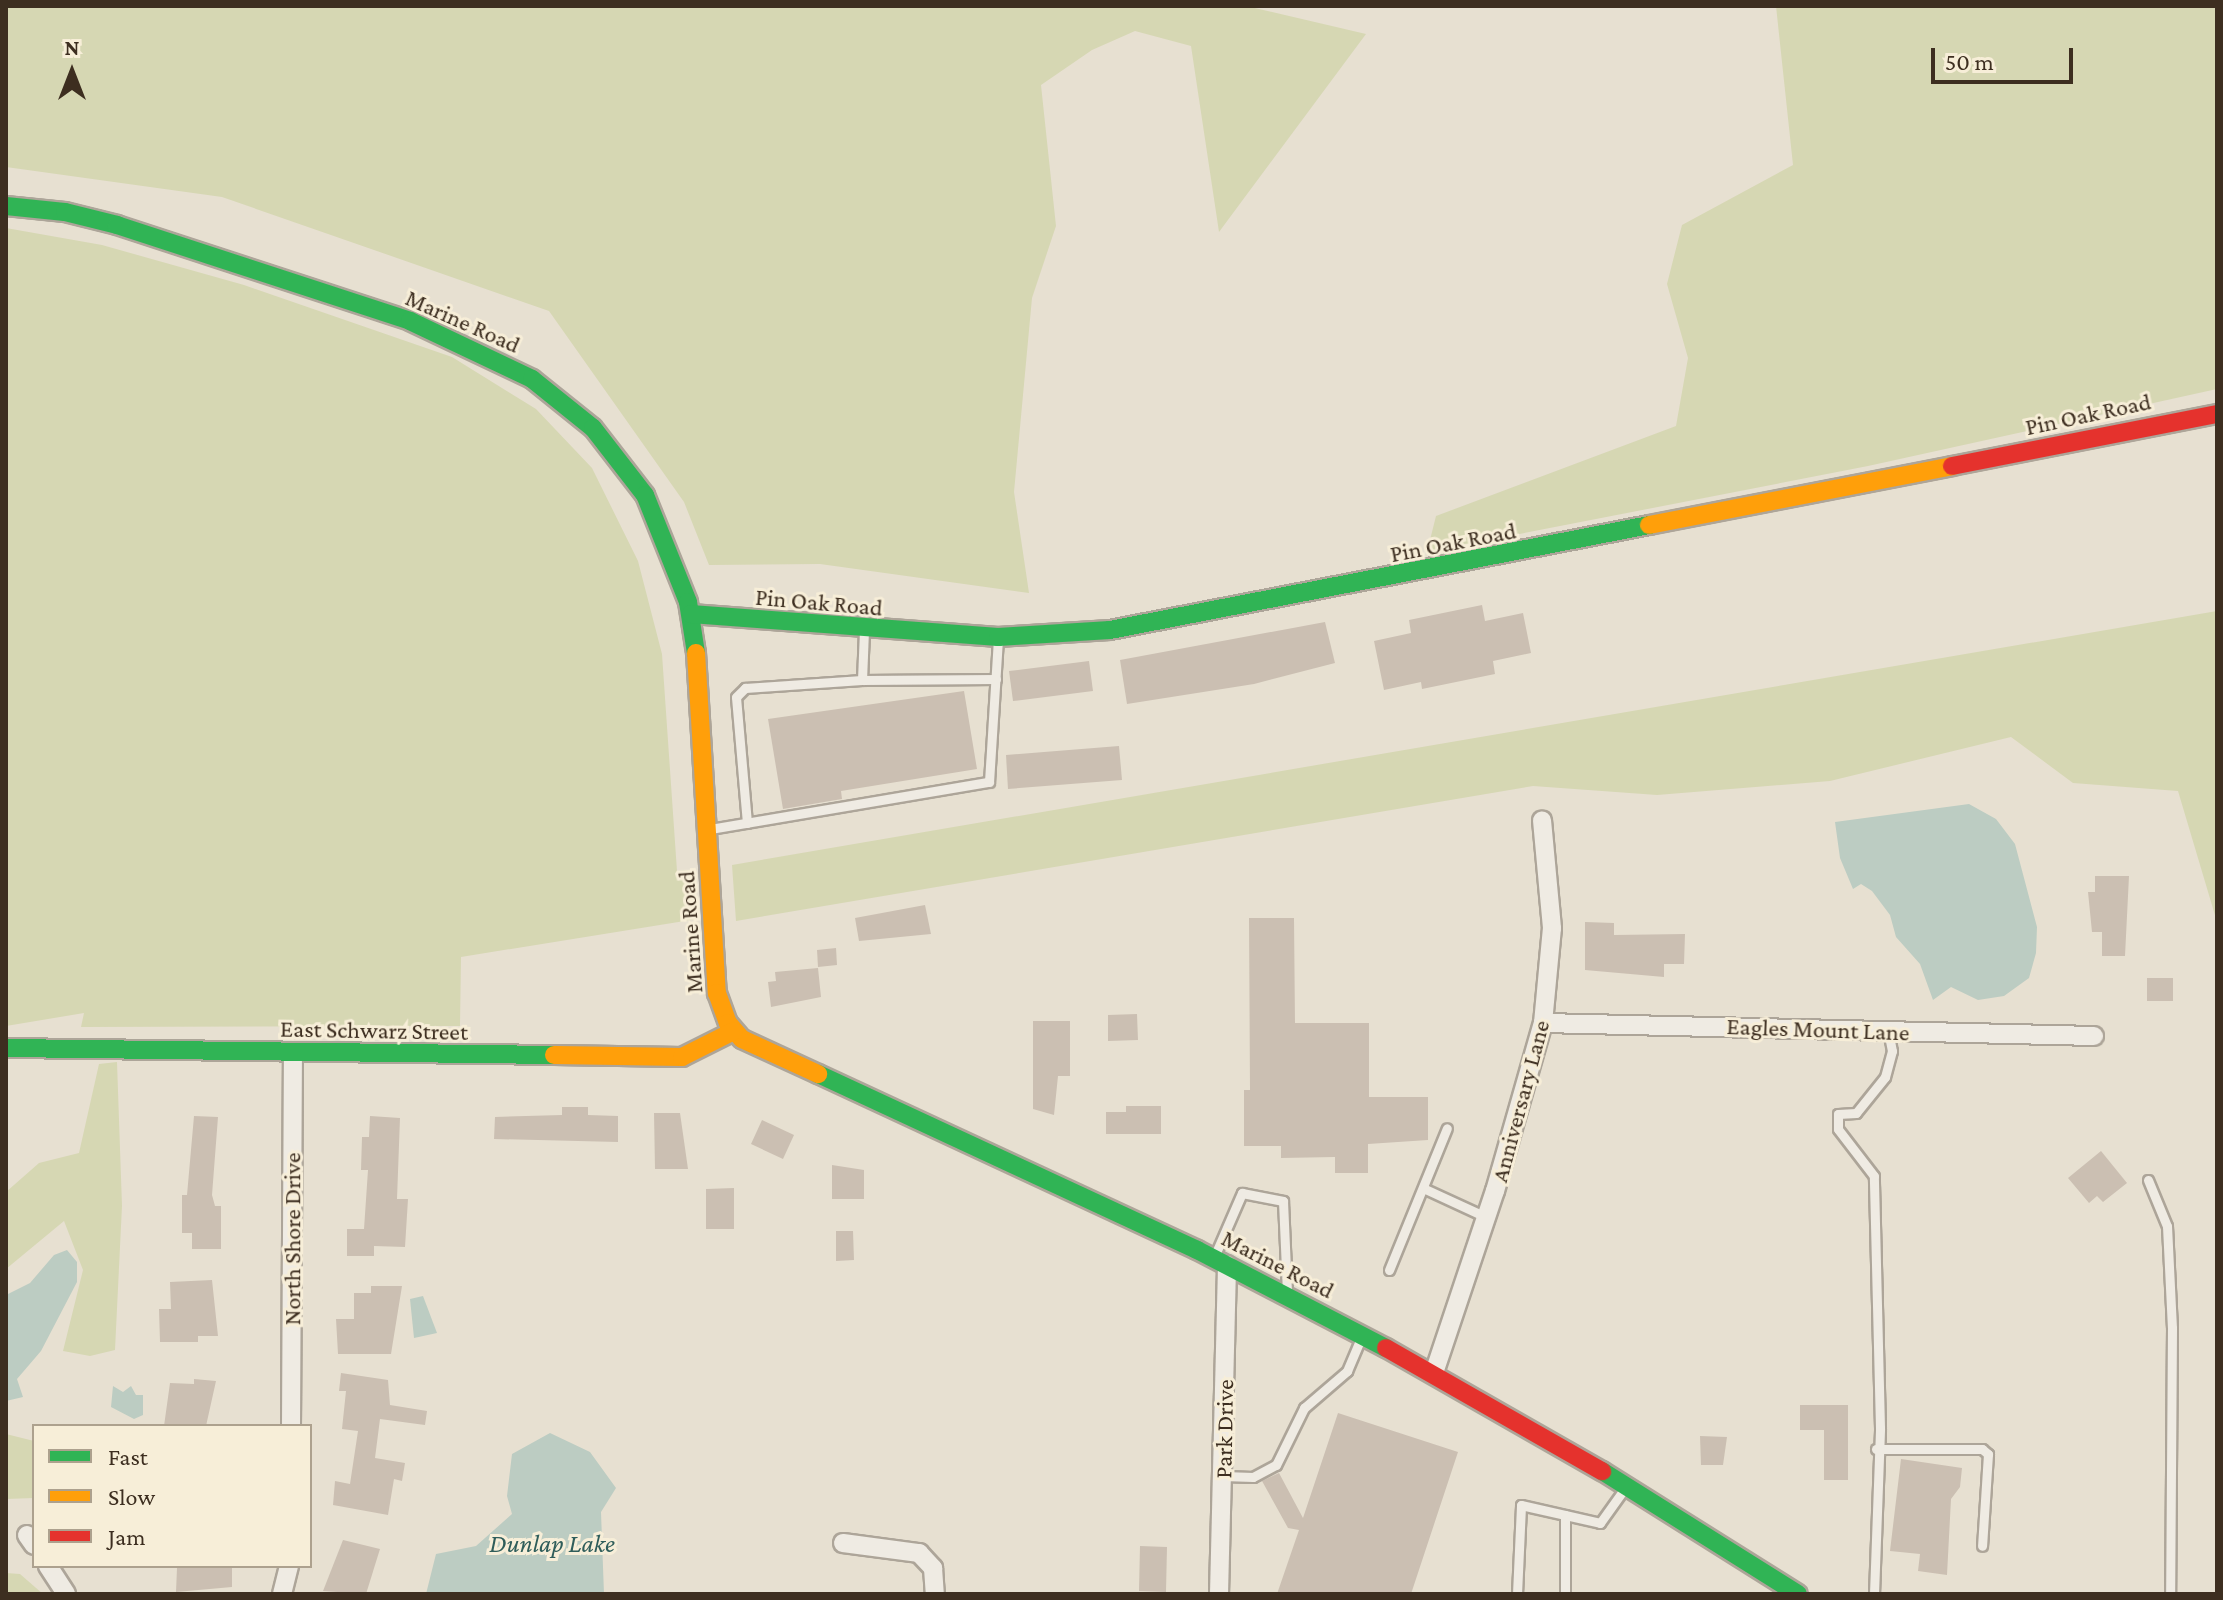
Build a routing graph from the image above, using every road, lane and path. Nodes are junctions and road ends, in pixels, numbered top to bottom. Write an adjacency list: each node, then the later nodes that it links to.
1 (6, 206): 3 (main road, Marine Road)
2 (2217, 414): 5 (main road, Pin Oak Road)
3 (691, 614): 4 (main road, Pin Oak Road); 10 (main road, Marine Road)
4 (864, 631): 5 (main road, Pin Oak Road); 7 (lane)
5 (998, 637): 6 (lane)
6 (996, 679): 7 (lane); 9 (lane)
7 (862, 680): 9 (lane)
8 (1542, 820): 11 (street, Anniversary Lane)
9 (747, 823): 10 (lane)
10 (707, 829): 12 (main road, Marine Road)
11 (1543, 1023): 13 (street, Eagles Mount Lane); 20 (street, Anniversary Lane)
12 (734, 1031): 16 (main road, East Schwarz Street); 21 (main road, Marine Road)
13 (1888, 1031): 14 (street, Eagles Mount Lane); 27 (lane)
14 (2094, 1036)
15 (6, 1048): 16 (main road, East Schwarz Street)
16 (293, 1053): 26 (street, North Shore Drive)
17 (1447, 1128): 19 (lane)
18 (2148, 1180): 43 (lane)
19 (1423, 1188): 20 (lane); 22 (lane)
20 (1486, 1217): 25 (street, Anniversary Lane)
21 (1220, 1261): 23 (main road, Marine Road); 23 (lane); 28 (street, Park Drive)
22 (1389, 1270)
23 (1287, 1296): 24 (main road, Marine Road)
24 (1363, 1334): 25 (main road, Marine Road); 28 (lane)
25 (1434, 1373): 29 (main road, Marine Road)
26 (291, 1424)
27 (1876, 1449): 32 (lane); 42 (lane)
28 (1223, 1476): 38 (street, Park Drive)
29 (1627, 1485): 30 (lane); 41 (main road, Marine Road)
30 (1565, 1515): 39 (lane); 40 (lane)
31 (843, 1543): 37 (street)
32 (1982, 1546)
33 (49, 1568): 35 (street)
34 (288, 1568): 36 (street)
35 (66, 1594)
36 (282, 1594)
37 (935, 1594)
38 (1219, 1594)
39 (1517, 1594)
40 (1565, 1594)
41 (1798, 1594)
42 (1874, 1594)
43 (2170, 1594)

